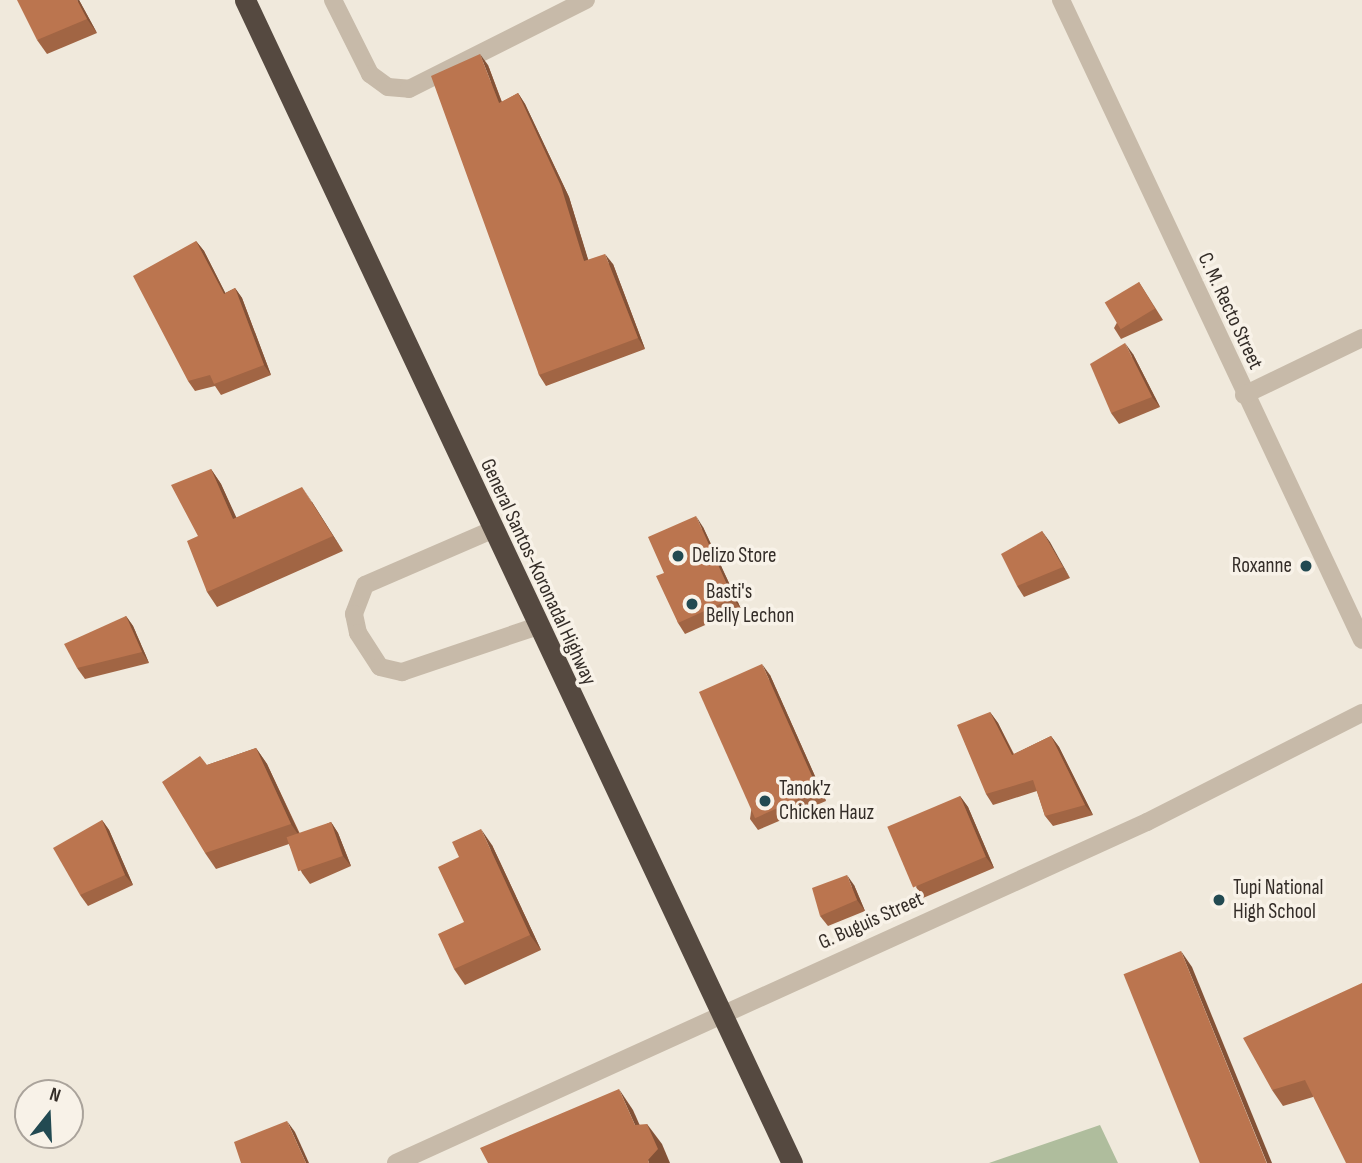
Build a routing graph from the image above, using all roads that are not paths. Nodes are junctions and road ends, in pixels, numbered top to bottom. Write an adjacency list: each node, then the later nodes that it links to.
1 (245, 0): 7 (highway, General Santos-Koronadal Highway)
2 (333, 0): 3 (street)
3 (586, 0)
4 (1061, 0): 6 (street, C. M. Recto Street)
5 (1362, 338): 6 (street)
6 (1244, 396): 9 (street, C. M. Recto Street)
7 (492, 530): 8 (highway, General Santos-Koronadal Highway); 8 (street)
8 (535, 626): 11 (highway, General Santos-Koronadal Highway)
9 (1362, 640)
10 (1362, 713): 11 (street, G. Buguis Street)
11 (722, 1013): 12 (street, G. Buguis Street); 13 (highway, General Santos-Koronadal Highway)
12 (396, 1163)
13 (792, 1163)

